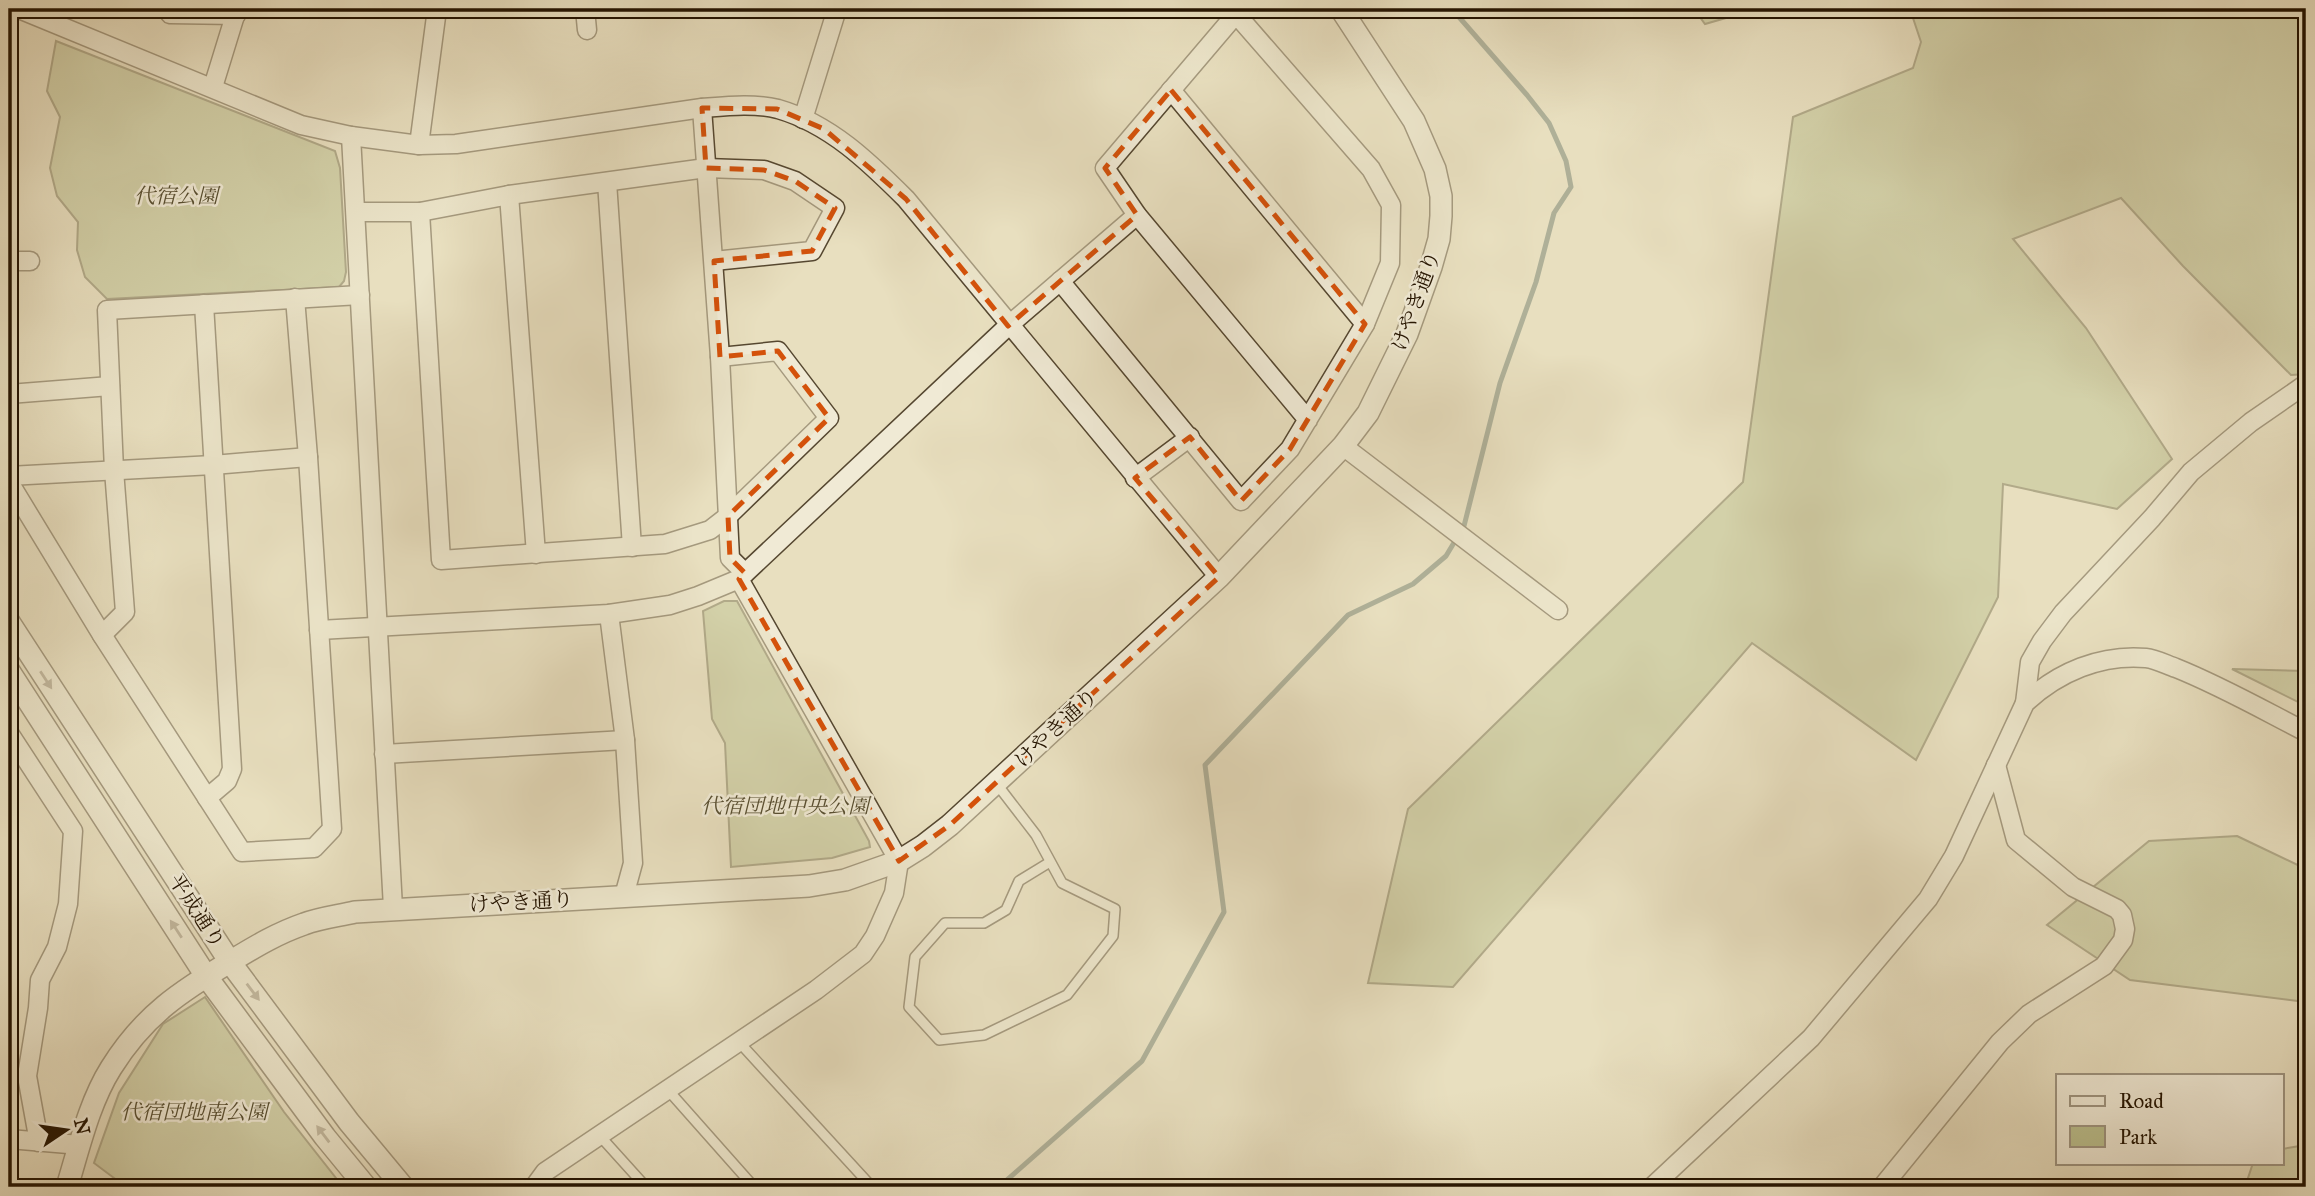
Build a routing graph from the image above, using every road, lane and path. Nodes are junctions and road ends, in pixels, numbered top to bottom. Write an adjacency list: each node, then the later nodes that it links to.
1 (19, 9): 9 (street)
2 (171, 9): 7 (street)
3 (437, 9): 14 (street)
4 (585, 9): 8 (street)
5 (837, 9): 12 (street)
6 (1340, 9): 36 (street, けやき通り)
7 (237, 12): 9 (street)
8 (587, 30)
9 (213, 88): 13 (street)
10 (1171, 90): 20 (street); 28 (street); 28 (street)
11 (702, 108): 12 (street); 14 (street); 15 (street)
12 (803, 119): 29 (street)
13 (351, 136): 14 (street); 18 (street)
14 (419, 145)
15 (706, 168): 16 (street); 23 (street); 23 (street)
16 (607, 182): 17 (street); 43 (street)
17 (509, 195): 19 (street); 44 (street)
18 (356, 212): 19 (street); 25 (street)
19 (420, 212): 44 (street)
20 (1137, 215): 24 (street); 34 (street)
21 (9, 261): 22 (street)
22 (30, 261)
23 (714, 261): 30 (street)
24 (1060, 281): 29 (street); 35 (street)
25 (360, 295): 26 (street); 50 (street)
26 (295, 298): 27 (street); 37 (street)
27 (204, 304): 32 (street); 38 (street)
28 (1365, 324): 34 (street)
29 (1008, 326): 40 (street); 45 (street)
30 (720, 357): 42 (street); 42 (street)
31 (2306, 384): 54 (street)
32 (110, 386): 33 (street); 39 (street)
33 (9, 394)
34 (1308, 420): 35 (street)
35 (1190, 437): 40 (street)
36 (1343, 446): 46 (street, けやき通り); 47 (street)
37 (309, 457): 38 (street); 51 (street)
38 (212, 465): 39 (street); 61 (street)
39 (114, 470): 41 (street); 52 (street)
40 (1135, 478): 46 (street)
41 (9, 479): 52 (street)
42 (728, 516): 43 (street); 45 (street)
43 (632, 547): 44 (street)
44 (536, 554)
45 (742, 576): 48 (street); 62 (street)
46 (1219, 577): 60 (street, けやき通り)
47 (1558, 610)
48 (609, 614): 50 (street); 57 (street)
49 (9, 622): 66 (street, 平成通り, one-way to 66)
50 (377, 626): 51 (street); 58 (street)
51 (319, 630): 61 (street)
52 (103, 635): 61 (street)
53 (9, 671): 67 (street, 平成通り, one-way to 53)
54 (2025, 703): 55 (street); 59 (street)
55 (2306, 732)
56 (9, 733): 72 (street)
57 (625, 740): 58 (street); 64 (street)
58 (384, 754): 65 (street)
59 (1996, 765): 81 (street); 82 (street)
60 (996, 783): 62 (street, けやき通り); 63 (lane)
61 (207, 798)
62 (899, 861): 64 (street, けやき通り); 68 (street)
63 (1050, 862): 63 (lane)
64 (624, 896): 65 (street, けやき通り)
65 (393, 908): 66 (street, けやき通り)
66 (230, 962): 67 (street, けやき通り); 76 (street, 平成通り, one-way to 76)
67 (206, 976): 73 (street, けやき通り); 75 (street, 平成通り, one-way to 67)
68 (739, 1042): 69 (street); 80 (lane)
69 (668, 1090): 70 (street); 79 (lane)
70 (600, 1136): 77 (street); 78 (lane)
71 (9, 1139): 72 (street)
72 (39, 1142): 73 (street)
73 (80, 1144): 74 (street, けやき通り)
74 (67, 1187)
75 (366, 1187)
76 (403, 1187)
77 (534, 1187)
78 (646, 1187)
79 (754, 1187)
80 (873, 1187)
81 (1652, 1187)
82 (1882, 1187)

